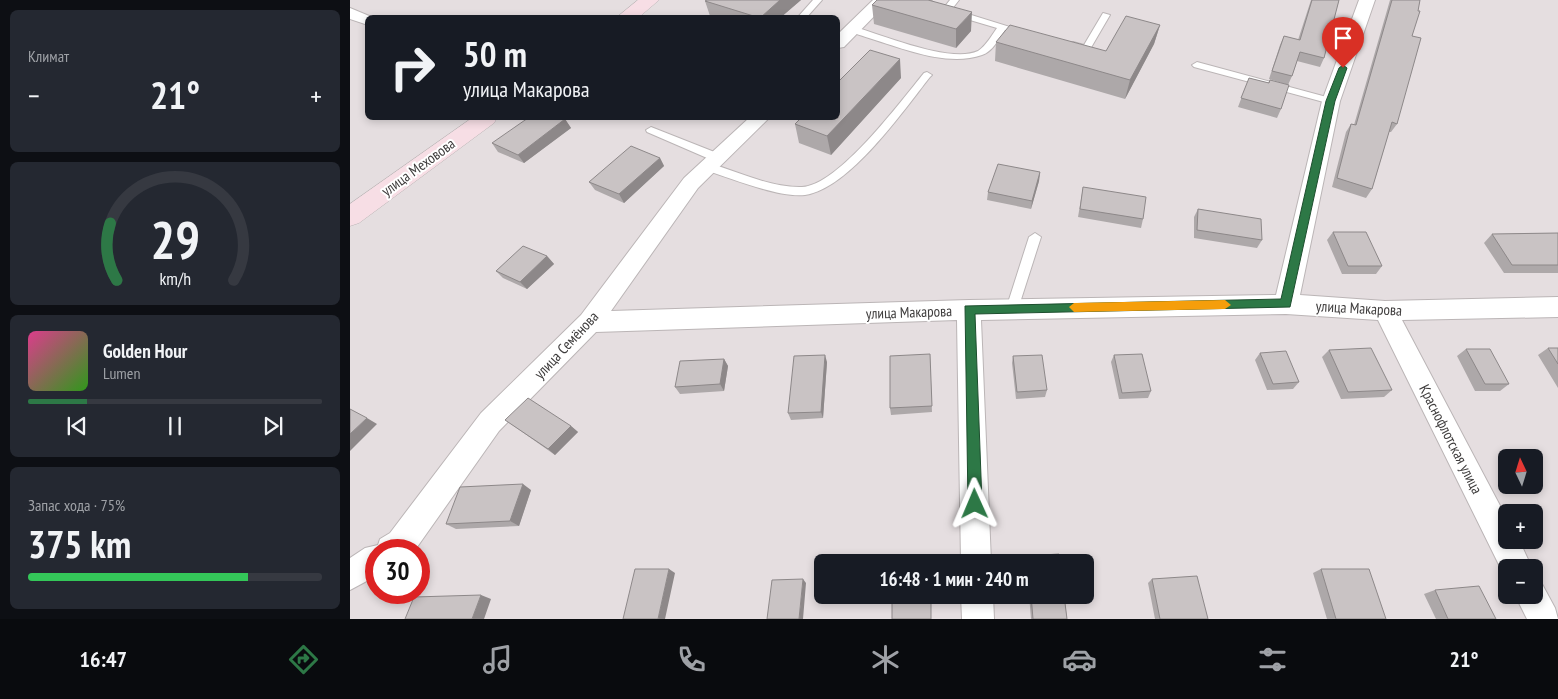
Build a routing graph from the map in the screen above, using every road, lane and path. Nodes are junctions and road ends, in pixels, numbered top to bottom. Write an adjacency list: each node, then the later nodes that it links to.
1 (650, 0): 7 (street)
2 (818, 0): 8 (lane)
3 (882, 0): 12 (street)
4 (955, 0): 11 (lane)
5 (1367, 0): 18 (street)
6 (350, 13): 10 (street)
7 (629, 15)
8 (804, 15)
9 (1106, 15): 15 (lane)
10 (365, 19)
11 (1003, 26): 12 (lane); 13 (lane)
12 (851, 29): 14 (street)
13 (1031, 34)
14 (840, 41)
15 (1067, 44)
16 (1197, 65): 18 (lane)
17 (927, 75): 22 (lane)
18 (1331, 101): 25 (street)
19 (483, 120): 23 (street, улица Меховова)
20 (758, 120): 22 (street, улица Семёнова)
21 (651, 130): 22 (lane)
22 (713, 163): 30 (street, улица Семёнова)
23 (350, 217)
24 (1035, 237): 27 (lane)
25 (1286, 304): 27 (street, улица Макарова); 29 (street, улица Макарова)
26 (1558, 307): 29 (street, улица Макарова)
27 (1012, 309): 28 (street, улица Макарова)
28 (970, 310): 30 (street, улица Макарова); 32 (street)
29 (1386, 312): 33 (street, Краснофлотская улица)
30 (590, 322): 31 (street, улица Семёнова)
31 (405, 539)
32 (976, 554)
33 (1512, 559)
34 (365, 566): 35 (street)
35 (350, 575)
36 (977, 604): 38 (street)
37 (1536, 604): 39 (street)
38 (978, 619)
39 (1544, 619)

